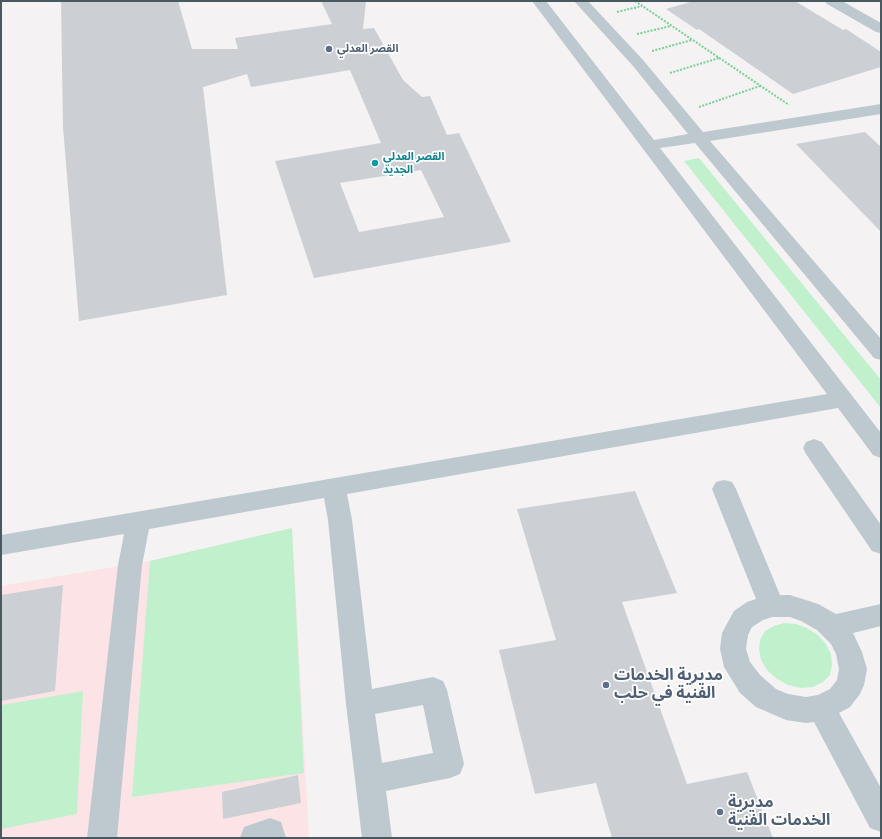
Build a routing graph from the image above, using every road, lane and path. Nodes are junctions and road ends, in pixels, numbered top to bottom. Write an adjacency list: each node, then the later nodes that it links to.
1 (539, 1): 20 (street)
2 (581, 1): 19 (street)
3 (635, 1): 5 (path)
4 (832, 1): 7 (street)
5 (642, 6): 6 (path); 8 (path)
6 (612, 14)
7 (874, 20): 9 (street)
8 (672, 26): 10 (path); 11 (path)
9 (881, 29)
10 (632, 35)
11 (692, 40): 12 (path); 13 (path)
12 (646, 52)
13 (720, 58): 14 (path); 15 (path)
14 (666, 74)
15 (761, 86): 16 (path); 18 (path)
16 (696, 108)
17 (881, 109): 18 (street)
18 (811, 120): 19 (street)
19 (699, 137): 20 (street); 21 (street)
20 (650, 145): 22 (street)
21 (881, 353)
22 (843, 399): 24 (street); 25 (street)
23 (814, 448): 28 (street)
24 (881, 449)
25 (334, 488): 27 (street); 33 (street)
26 (724, 489): 30 (street)
27 (138, 522): 29 (street); 37 (street)
28 (881, 544)
29 (1, 545)
30 (772, 606): 32 (street); 34 (street)
31 (881, 615): 32 (street)
32 (832, 627): 34 (street)
33 (360, 704): 35 (street); 35 (street)
34 (821, 708): 36 (street)
35 (370, 780): 40 (street)
36 (881, 817)
37 (102, 838)
38 (255, 838): 39 (street)
39 (271, 838)
40 (377, 838)

